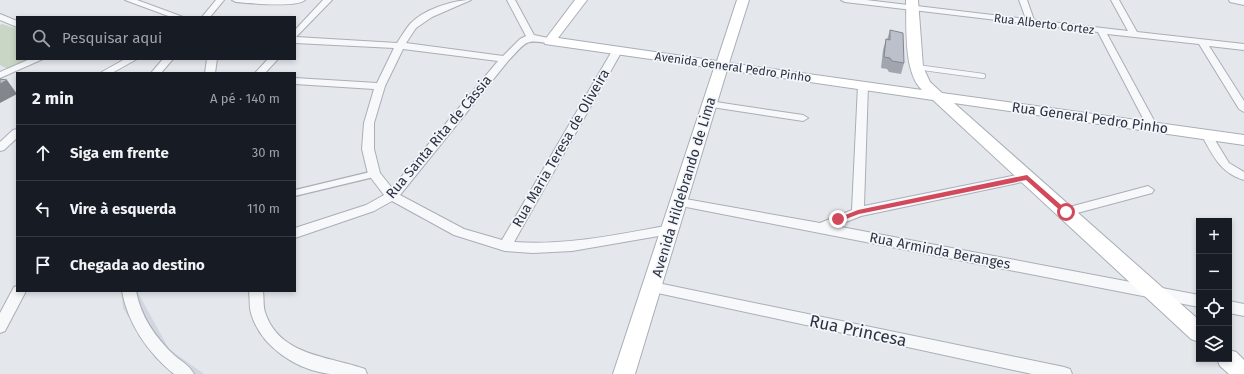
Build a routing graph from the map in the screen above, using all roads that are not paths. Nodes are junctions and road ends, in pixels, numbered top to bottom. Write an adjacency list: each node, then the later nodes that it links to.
1 (129, 0): 17 (street)
2 (220, 0): 18 (street)
3 (236, 0): 14 (street)
4 (301, 0): 14 (street)
5 (328, 0): 23 (street)
6 (467, 0): 29 (street)
7 (511, 0): 25 (street)
8 (581, 0): 27 (main road)
9 (743, 0): 38 (main road, Avenida Hildebrando de Lima)
10 (845, 0): 16 (street, Rua Alberto Cortez)
11 (1023, 0): 20 (street)
12 (1115, 0): 24 (street)
13 (1233, 0): 15 (street)
14 (259, 1)
15 (1244, 3)
16 (913, 4): 20 (street, Rua Alberto Cortez); 39 (main road)
17 (175, 16)
18 (207, 16)
19 (1, 19): 21 (street)
20 (1031, 22): 22 (street, Rua Alberto Cortez)
21 (16, 24)
22 (1101, 30): 24 (street, Rua Alberto Cortez); 53 (street)
23 (296, 34)
24 (1134, 34): 28 (street, Rua Alberto Cortez)
25 (531, 37): 27 (street, Avenida General Pedro Pinho); 32 (street, Rua Santa Rita de Cássia)
26 (296, 40): 29 (street)
27 (550, 42): 31 (main road, Avenida General Pedro Pinho)
28 (1202, 42): 30 (street, Rua Alberto Cortez); 51 (street)
29 (400, 45): 32 (street); 48 (street)
30 (1244, 47)
31 (617, 51): 38 (main road, Avenida General Pedro Pinho); 72 (street, Rua Maria Teresa de Oliveira)
32 (505, 59): 65 (street, Rua Santa Rita de Cássia)
33 (36, 60): 44 (street)
34 (130, 60): 40 (street)
35 (167, 60): 41 (street)
36 (212, 60): 42 (street)
37 (272, 60): 43 (street)
38 (722, 66): 47 (main road, Avenida General Pedro Pinho); 50 (main road, Avenida Hildebrando de Lima)
39 (916, 67): 45 (lane); 49 (main road)
40 (107, 72)
41 (157, 72)
42 (210, 72)
43 (261, 72)
44 (1, 74)
45 (983, 76)
46 (296, 81): 48 (street)
47 (863, 85): 49 (main road, Avenida General Pedro Pinho); 67 (street)
48 (380, 86): 60 (street)
49 (936, 95): 53 (main road, Rua General Pedro Pinho); 62 (main road)
50 (709, 104): 52 (street); 66 (main road, Avenida Hildebrando de Lima)
51 (1244, 110)
52 (803, 118)
53 (1152, 126): 56 (main road, Rua General Pedro Pinho)
54 (16, 132): 57 (street)
55 (16, 133): 59 (street)
56 (1206, 134): 58 (main road, Rua General Pedro Pinho); 61 (street)
57 (0, 139)
58 (1244, 140)
59 (0, 148)
60 (374, 174): 64 (lane); 65 (street)
61 (1244, 176)
62 (1027, 177): 67 (street); 68 (main road)
63 (1148, 190): 68 (street)
64 (296, 193)
65 (392, 196): 71 (street, Rua Santa Rita de Cássia); 72 (street)
66 (680, 202): 69 (street, Rua Arminda Beranges); 70 (main road, Avenida Hildebrando de Lima)
67 (858, 212): 69 (street)
68 (1066, 212): 77 (main road)
69 (822, 228): 77 (street, Rua Arminda Beranges)
70 (671, 230): 72 (street); 73 (main road, Avenida Hildebrando de Lima)
71 (296, 233)
72 (505, 246)
73 (652, 287): 86 (main road, Avenida Hildebrando de Lima); 87 (street, Rua Princesa)
74 (18, 292): 81 (street)
75 (129, 292): 84 (street)
76 (256, 292): 85 (street)
77 (1154, 293): 78 (street, Rua Arminda Beranges); 82 (main road)
78 (1196, 300)
79 (1232, 308): 80 (street)
80 (1244, 310)
81 (0, 327)
82 (1196, 330)
83 (1231, 362): 88 (main road)
84 (186, 374)
85 (359, 374)
86 (624, 374)
87 (1064, 374)
88 (1244, 374)

